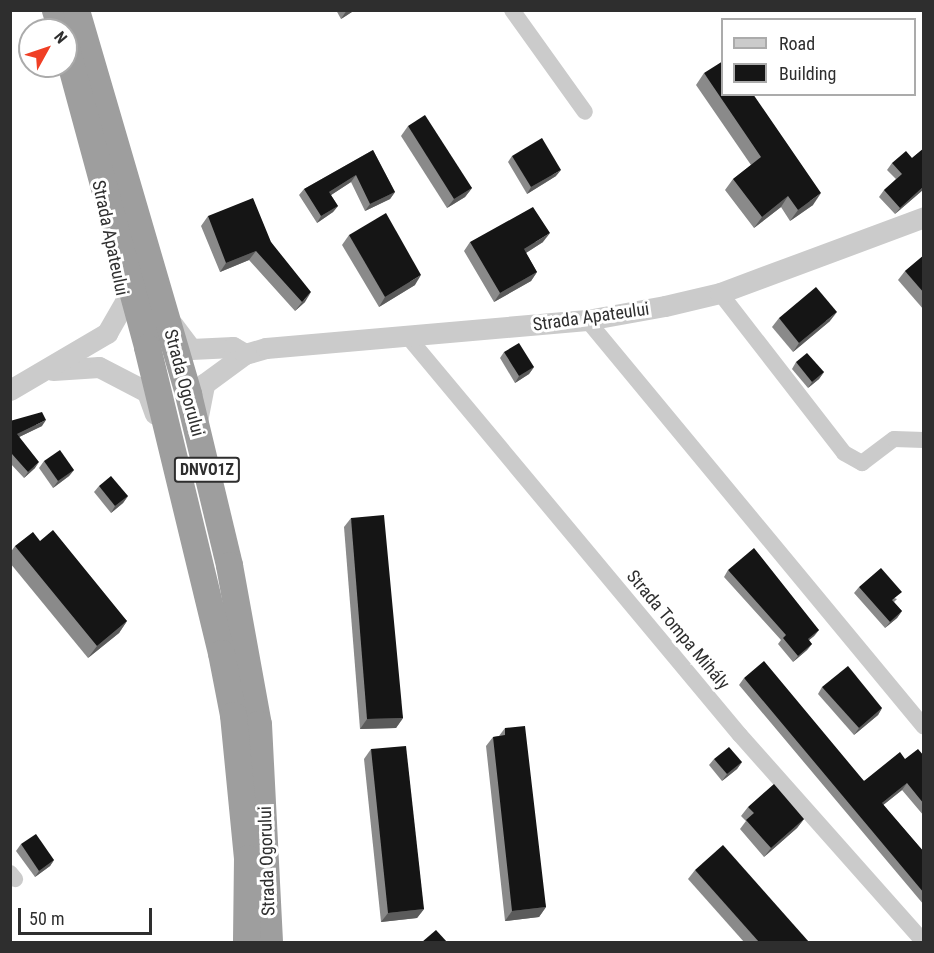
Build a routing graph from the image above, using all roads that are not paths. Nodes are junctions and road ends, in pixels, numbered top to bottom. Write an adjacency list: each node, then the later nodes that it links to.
1 (76, 10): 8 (highway, Strada Ogorului / DNVO1Z)
2 (512, 10): 4 (street)
3 (73, 78): 5 (highway, Strada Ogorului / DNVO1Z)
4 (585, 112)
5 (88, 139): 12 (street, Strada Apateului); 16 (highway, Strada Ogorului / DNVO1Z)
6 (924, 217): 7 (street, Strada Apateului)
7 (720, 293): 9 (street, Strada Apateului); 15 (street)
8 (160, 298): 11 (street, Strada Apateului); 14 (highway, Strada Ogorului / DNVO1Z)
9 (587, 320): 10 (street, Strada Apateului); 17 (street)
10 (408, 337): 11 (street, Strada Apateului); 20 (street, Strada Tompa Mihály)
11 (245, 354): 14 (street)
12 (46, 370): 13 (street, Strada Apateului); 16 (street, Strada Apateului)
13 (10, 390)
14 (196, 425): 19 (highway, Strada Ogorului / DNVO1Z)
15 (924, 440)
16 (181, 484): 18 (highway, Strada Ogorului / DNVO1Z)
17 (924, 727)
18 (246, 942)
19 (269, 942)
20 (924, 942)

